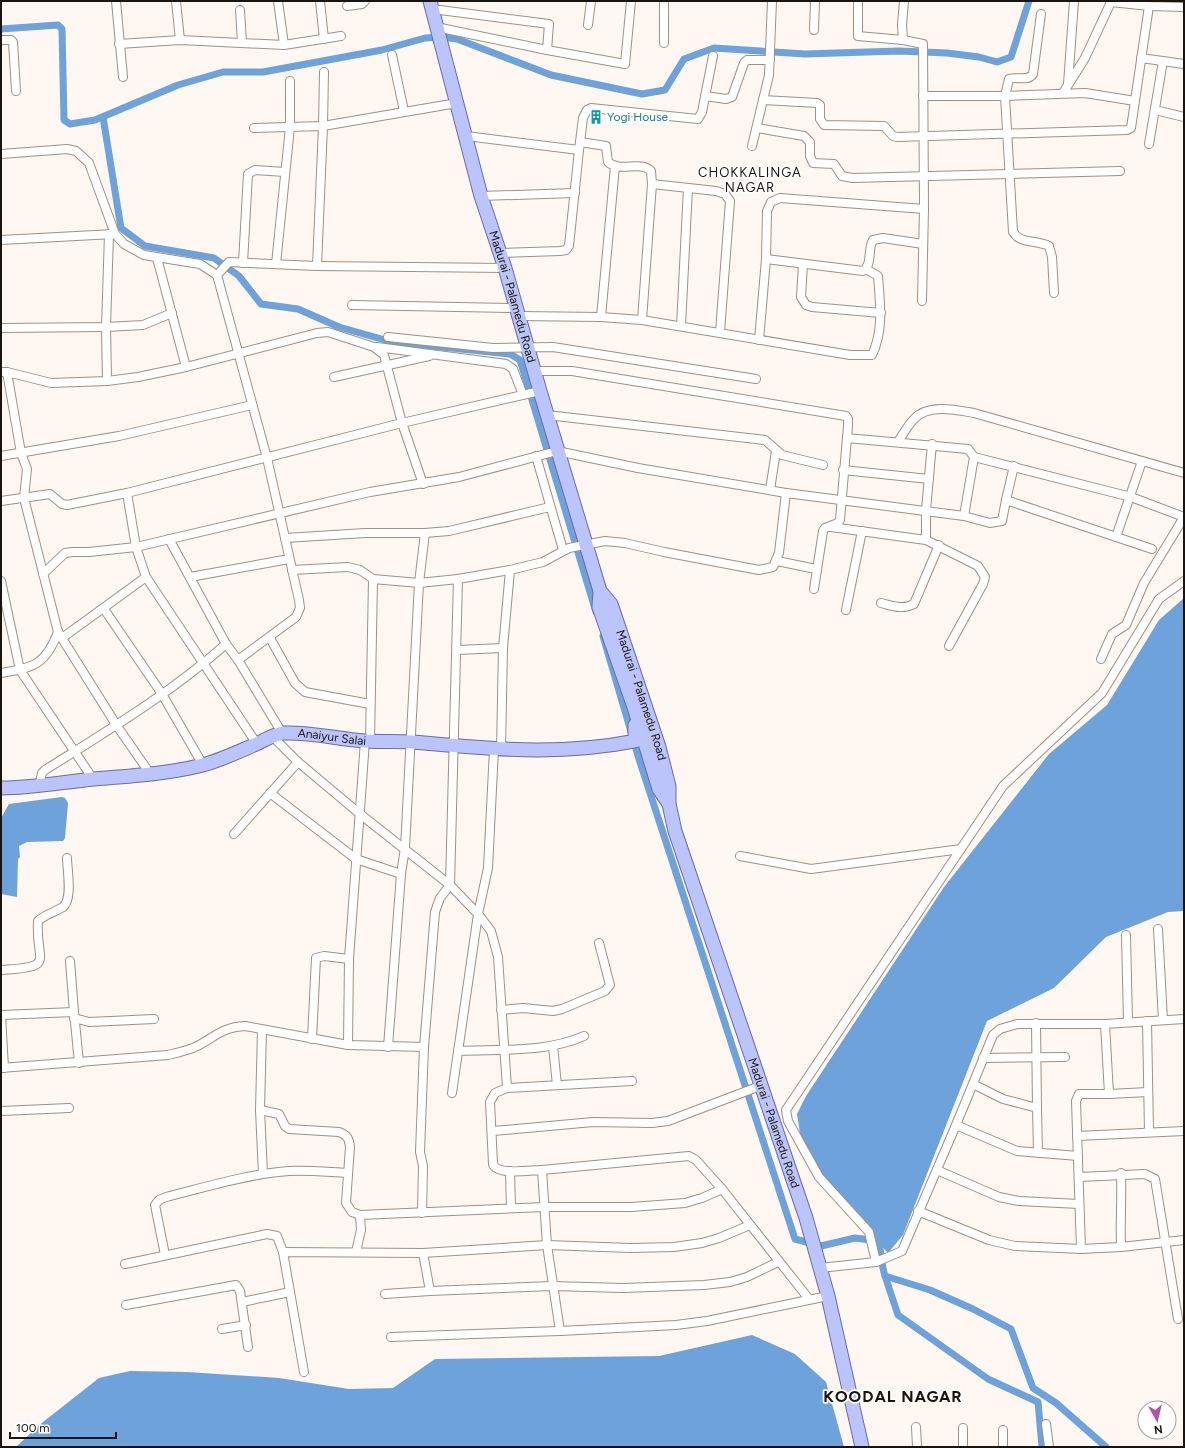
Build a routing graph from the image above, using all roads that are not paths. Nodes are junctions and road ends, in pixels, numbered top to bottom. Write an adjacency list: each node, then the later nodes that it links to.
1 (116, 1): 32 (street)
2 (176, 1): 28 (street)
3 (278, 1): 33 (street)
4 (320, 1): 26 (street)
5 (365, 1): 17 (street)
6 (591, 1): 22 (street)
7 (631, 1): 34 (street)
8 (664, 1): 31 (street)
9 (772, 1): 35 (street)
10 (815, 1): 24 (street)
11 (858, 1): 29 (street)
12 (904, 1): 29 (street)
13 (1074, 1): 44 (street)
14 (1111, 1): 18 (street); 44 (street)
15 (1174, 4): 18 (street); 19 (street)
16 (431, 5): 23 (main road, Madurai - Palamedu Road); 34 (street)
17 (347, 6)
18 (1149, 6): 38 (street)
19 (1184, 7)
20 (240, 10): 30 (street)
21 (1041, 14): 49 (street)
22 (588, 24)
23 (436, 28): 34 (street); 52 (main road, Madurai - Palamedu Road)
24 (814, 30)
25 (341, 36): 26 (street)
26 (324, 39): 33 (street)
27 (1, 40): 45 (street)
28 (180, 40): 30 (street); 32 (street)
29 (903, 40): 48 (street)
30 (242, 43): 33 (street)
31 (664, 43)
32 (119, 44): 42 (street)
33 (284, 45)
34 (547, 50)
35 (770, 54): 47 (street); 50 (street)
36 (392, 55): 54 (street)
37 (713, 56): 47 (street)
38 (1141, 58): 39 (street); 51 (street)
39 (1163, 61): 40 (street); 53 (street)
40 (1184, 64)
41 (324, 72): 56 (street)
42 (123, 77)
43 (290, 81): 57 (street)
44 (1068, 85): 46 (street)
45 (16, 91)
46 (1063, 93): 49 (street); 51 (street)
47 (705, 96): 64 (street)
48 (923, 96): 49 (street); 62 (street)
49 (1004, 96): 60 (street)
50 (763, 100): 59 (street); 62 (street)
51 (1135, 101): 60 (street)
52 (457, 103): 54 (street); 61 (main road, Madurai - Palamedu Road)
53 (1155, 110): 55 (street); 63 (street)
54 (404, 112): 56 (street)
55 (1184, 117)
56 (323, 126): 57 (street); 86 (street)
57 (290, 127): 58 (street); 69 (street)
58 (254, 128)
59 (757, 128): 65 (street); 71 (street)
60 (1007, 133): 62 (street); 70 (street)
61 (466, 136): 64 (street); 75 (main road, Madurai - Palamedu Road)
62 (924, 136): 71 (street)
63 (1149, 144)
64 (580, 146): 67 (street); 74 (street)
65 (752, 146)
66 (1, 154): 77 (street)
67 (615, 166): 72 (street); 96 (street)
68 (1120, 170): 70 (street)
69 (285, 172): 83 (street); 84 (street)
70 (1008, 174): 71 (street); 90 (street)
71 (924, 176): 76 (street)
72 (652, 184): 73 (street); 97 (street)
73 (688, 188): 98 (street); 101 (street)
74 (575, 193): 75 (street); 80 (street)
75 (481, 196): 80 (main road, Madurai - Palamedu Road)
76 (924, 209): 79 (street); 82 (street)
77 (112, 234): 78 (street); 81 (street); 100 (street)
78 (1, 240)
79 (923, 244): 88 (street); 91 (street)
80 (500, 253): 87 (main road, Madurai - Palamedu Road)
81 (157, 258): 89 (street); 95 (street)
82 (766, 259): 85 (street); 103 (street)
83 (243, 263): 84 (street); 89 (street)
84 (276, 264): 86 (street)
85 (803, 264): 88 (street); 94 (street)
86 (317, 266): 87 (street)
87 (505, 268): 93 (main road, Madurai - Palamedu Road)
88 (866, 269): 94 (street)
89 (218, 274): 106 (street)
90 (1054, 293)
91 (922, 302)
92 (352, 305): 93 (street)
93 (517, 312): 96 (street); 105 (main road, Madurai - Palamedu Road)
94 (881, 313): 103 (street)
95 (172, 314): 100 (street); 109 (street)
96 (601, 317): 97 (street)
97 (642, 320): 98 (street)
98 (681, 326): 101 (street)
99 (1, 328): 100 (street)
100 (106, 328): 114 (street)
101 (720, 332): 103 (street)
102 (388, 337): 105 (street)
103 (759, 340)
104 (374, 347): 106 (street); 107 (street); 108 (street)
105 (527, 348): 110 (main road, Madurai - Palamedu Road); 113 (street)
106 (238, 354): 109 (street); 117 (street)
107 (436, 354): 108 (street); 116 (street)
108 (388, 366): 112 (street); 119 (street)
109 (186, 367): 114 (street)
110 (534, 371): 115 (main road, Madurai - Palamedu Road); 120 (street)
111 (4, 372): 114 (street); 125 (street)
112 (334, 377)
113 (756, 379)
114 (107, 381)
115 (539, 391): 116 (street); 118 (main road, Madurai - Palamedu Road)
116 (523, 395): 119 (street)
117 (252, 406): 125 (street); 129 (street)
118 (547, 415): 123 (main road, Madurai - Palamedu Road); 124 (street)
119 (402, 423): 129 (street); 136 (street)
120 (847, 438): 121 (street); 133 (street)
121 (898, 442): 122 (street); 130 (street)
122 (932, 444): 128 (street); 135 (street)
123 (557, 451): 127 (street); 137 (street); 157 (main road, Madurai - Palamedu Road)
124 (776, 451): 131 (street); 137 (street)
125 (21, 453): 126 (street); 141 (street)
126 (1, 456)
127 (536, 456): 136 (street); 145 (street)
128 (974, 457): 132 (street); 148 (street)
129 (267, 458): 139 (street); 147 (street)
130 (1142, 461): 134 (street); 140 (street)
131 (823, 465)
132 (1014, 466): 140 (street); 143 (street)
133 (844, 470): 135 (street); 142 (street)
134 (1184, 473)
135 (929, 479): 146 (street)
136 (423, 484): 147 (street)
137 (770, 490): 138 (street)
138 (786, 492): 142 (street); 163 (street)
139 (127, 493): 141 (street); 159 (street)
140 (1131, 497): 149 (street); 153 (street)
141 (24, 498): 144 (street); 167 (street)
142 (840, 499): 146 (street); 150 (street)
143 (1006, 500): 148 (street); 153 (street)
144 (1, 501)
145 (550, 507): 152 (street); 160 (street)
146 (926, 510): 148 (street); 156 (street)
147 (279, 513): 154 (street); 155 (street)
148 (964, 516)
149 (1184, 517): 185 (street)
150 (828, 527): 151 (street); 164 (street)
151 (862, 531): 156 (street); 178 (street)
152 (425, 533): 154 (street); 174 (street)
153 (1116, 537): 161 (street)
154 (285, 538): 162 (street)
155 (169, 539): 159 (street); 168 (street)
156 (926, 540): 158 (street)
157 (582, 544): 160 (street); 163 (street); 190 (main road, Madurai - Palamedu Road)
158 (939, 545): 176 (street); 182 (street)
159 (136, 547): 167 (street); 169 (street)
160 (566, 549): 166 (street)
161 (1152, 549)
162 (289, 558): 165 (street); 168 (street)
163 (777, 561): 164 (street)
164 (816, 569): 175 (street)
165 (292, 570): 170 (street); 180 (street)
166 (510, 570): 171 (street); 183 (street)
167 (43, 574): 179 (street)
168 (190, 577): 181 (street)
169 (146, 578): 177 (street); 187 (street)
170 (373, 579): 174 (street); 192 (street)
171 (458, 580): 174 (street); 184 (street)
172 (1, 581): 188 (street)
173 (1184, 581): 217 (street)
174 (419, 583): 197 (street)
175 (814, 589)
176 (881, 602)
177 (104, 609): 179 (street); 191 (street)
178 (846, 610)
179 (60, 635): 188 (street); 193 (street)
180 (270, 638): 186 (street); 192 (street)
181 (226, 644): 186 (street); 187 (street)
182 (949, 646)
183 (502, 648): 184 (street); 202 (street)
184 (457, 650): 200 (street)
185 (1101, 659)
186 (238, 660): 195 (street)
187 (204, 663): 191 (street); 198 (street)
188 (20, 670): 189 (street); 203 (street)
189 (1, 673)
190 (630, 676): 194 (main road, Madurai - Palamedu Road); 199 (main road, Madurai - Palamedu Road)
191 (162, 694): 193 (street); 205 (street)
192 (370, 704): 196 (street)
193 (117, 726): 203 (street); 206 (street)
194 (654, 733): 199 (main road); 201 (main road, Madurai - Palamedu Road)
195 (277, 735): 196 (main road, Anaiyur Salai); 198 (main road, Anaiyur Salai); 204 (street)
196 (368, 741): 197 (main road, Anaiyur Salai); 214 (street)
197 (411, 742): 200 (main road, Anaiyur Salai); 216 (street)
198 (257, 744): 205 (main road, Anaiyur Salai)
199 (637, 745): 201 (main road, Anaiyur Salai); 202 (main road, Anaiyur Salai); 213 (main road, Madurai - Palamedu Road)
200 (455, 746): 202 (main road, Anaiyur Salai); 222 (street)
201 (659, 747): 213 (main road, Madurai - Palamedu Road)
202 (498, 749): 223 (street)
203 (74, 752): 207 (street); 209 (street)
204 (298, 762): 212 (street); 214 (street)
205 (203, 765): 206 (main road, Anaiyur Salai)
206 (151, 775): 207 (main road, Anaiyur Salai)
207 (93, 779): 210 (main road, Anaiyur Salai)
208 (1, 780): 209 (main road, Anaiyur Salai)
209 (40, 782): 210 (main road, Anaiyur Salai)
210 (64, 783): 211 (main road, Anaiyur Salai)
211 (1, 788)
212 (270, 793): 215 (street); 220 (street)
213 (669, 804): 256 (main road, Madurai - Palamedu Road)
214 (360, 814): 216 (street); 220 (street)
215 (234, 834)
216 (405, 848): 221 (street); 222 (street)
217 (961, 849): 218 (street); 296 (street)
218 (740, 856)
219 (67, 858): 229 (street)
220 (356, 859): 221 (street); 227 (street)
221 (401, 874): 244 (street)
222 (450, 884): 223 (street); 245 (street)
223 (478, 914): 230 (street); 247 (street)
224 (1158, 929): 234 (street)
225 (1126, 935): 236 (street)
226 (599, 943): 230 (street)
227 (349, 959): 241 (street); 242 (street)
228 (70, 961): 231 (street)
229 (1, 970)
230 (501, 1010): 246 (street)
231 (74, 1015): 232 (street); 251 (street); 252 (street)
232 (154, 1019)
233 (1184, 1019): 234 (street)
234 (1163, 1020): 235 (street)
235 (1147, 1021): 236 (street); 258 (street)
236 (1128, 1022): 238 (street)
237 (1036, 1023): 238 (street); 249 (street); 250 (street)
238 (1105, 1024): 260 (street)
239 (262, 1030): 241 (street); 251 (street); 263 (street)
240 (584, 1036): 243 (street)
241 (312, 1039): 242 (street)
242 (348, 1045): 244 (street)
243 (553, 1046): 246 (street); 255 (street)
244 (388, 1047): 245 (street)
245 (424, 1047): 284 (street)
246 (504, 1049): 247 (street); 257 (street)
247 (458, 1051): 259 (street)
248 (1065, 1057): 250 (street)
249 (984, 1058): 250 (street); 254 (street)
250 (1035, 1058): 262 (street)
251 (78, 1063): 252 (street)
252 (3, 1068)
253 (632, 1081): 255 (street)
254 (973, 1084): 262 (street); 265 (street)
255 (557, 1085): 257 (street)
256 (760, 1086): 266 (street); 299 (main road, Madurai - Palamedu Road)
257 (507, 1088): 266 (street)
258 (1148, 1092): 260 (street); 268 (street)
259 (452, 1093)
260 (1109, 1094): 269 (street)
261 (69, 1108): 264 (street)
262 (1037, 1108): 270 (street)
263 (260, 1110): 275 (street); 277 (street)
264 (1, 1111)
265 (956, 1125): 270 (street); 273 (street)
266 (493, 1131): 274 (street)
267 (1184, 1131): 268 (street)
268 (1148, 1132): 269 (street)
269 (1077, 1136): 271 (street)
270 (1038, 1153): 271 (street)
271 (1078, 1156): 278 (street)
272 (542, 1170): 274 (street); 279 (street); 281 (street)
273 (937, 1170): 280 (street); 283 (street)
274 (510, 1171): 282 (street)
275 (347, 1173): 277 (street); 285 (street)
276 (1121, 1173): 278 (street); 288 (street); 290 (street)
277 (263, 1174): 295 (street)
278 (1079, 1177): 280 (street)
279 (722, 1189): 281 (street); 286 (street)
280 (1079, 1204): 291 (street)
281 (545, 1207): 282 (street); 289 (street)
282 (511, 1208): 284 (street)
283 (918, 1211): 291 (street); 296 (street)
284 (422, 1213): 285 (street)
285 (360, 1215): 293 (street)
286 (750, 1225): 289 (street); 297 (street)
287 (1184, 1240): 288 (street)
288 (1165, 1243): 290 (street); 308 (street)
289 (547, 1245): 294 (street); 300 (street)
290 (1121, 1247): 291 (street)
291 (1081, 1249)
292 (283, 1252): 293 (street); 295 (street); 302 (street)
293 (356, 1252): 294 (street)
294 (423, 1253): 301 (street)
295 (165, 1254): 298 (street)
296 (880, 1261): 299 (street)
297 (778, 1262): 300 (street); 305 (street)
298 (125, 1264)
299 (819, 1265): 304 (main road, Madurai - Palamedu Road)
300 (552, 1286): 301 (street); 311 (street)
301 (430, 1291): 303 (street)
302 (290, 1292): 306 (street); 314 (street)
303 (385, 1294)
304 (828, 1296): 305 (street); 319 (main road, Madurai - Palamedu Road)
305 (809, 1299): 311 (street)
306 (242, 1302): 307 (street); 309 (street)
307 (126, 1305)
308 (1178, 1319)
309 (246, 1325): 310 (street); 313 (street)
310 (222, 1329)
311 (560, 1331): 312 (street)
312 (391, 1337)
313 (248, 1347)
314 (304, 1372)
315 (1046, 1424): 323 (street)
316 (916, 1427): 320 (street)
317 (963, 1428): 321 (street)
318 (1003, 1430): 322 (street)
319 (862, 1447)
320 (917, 1447)
321 (963, 1447)
322 (1003, 1447)
323 (1049, 1447)

